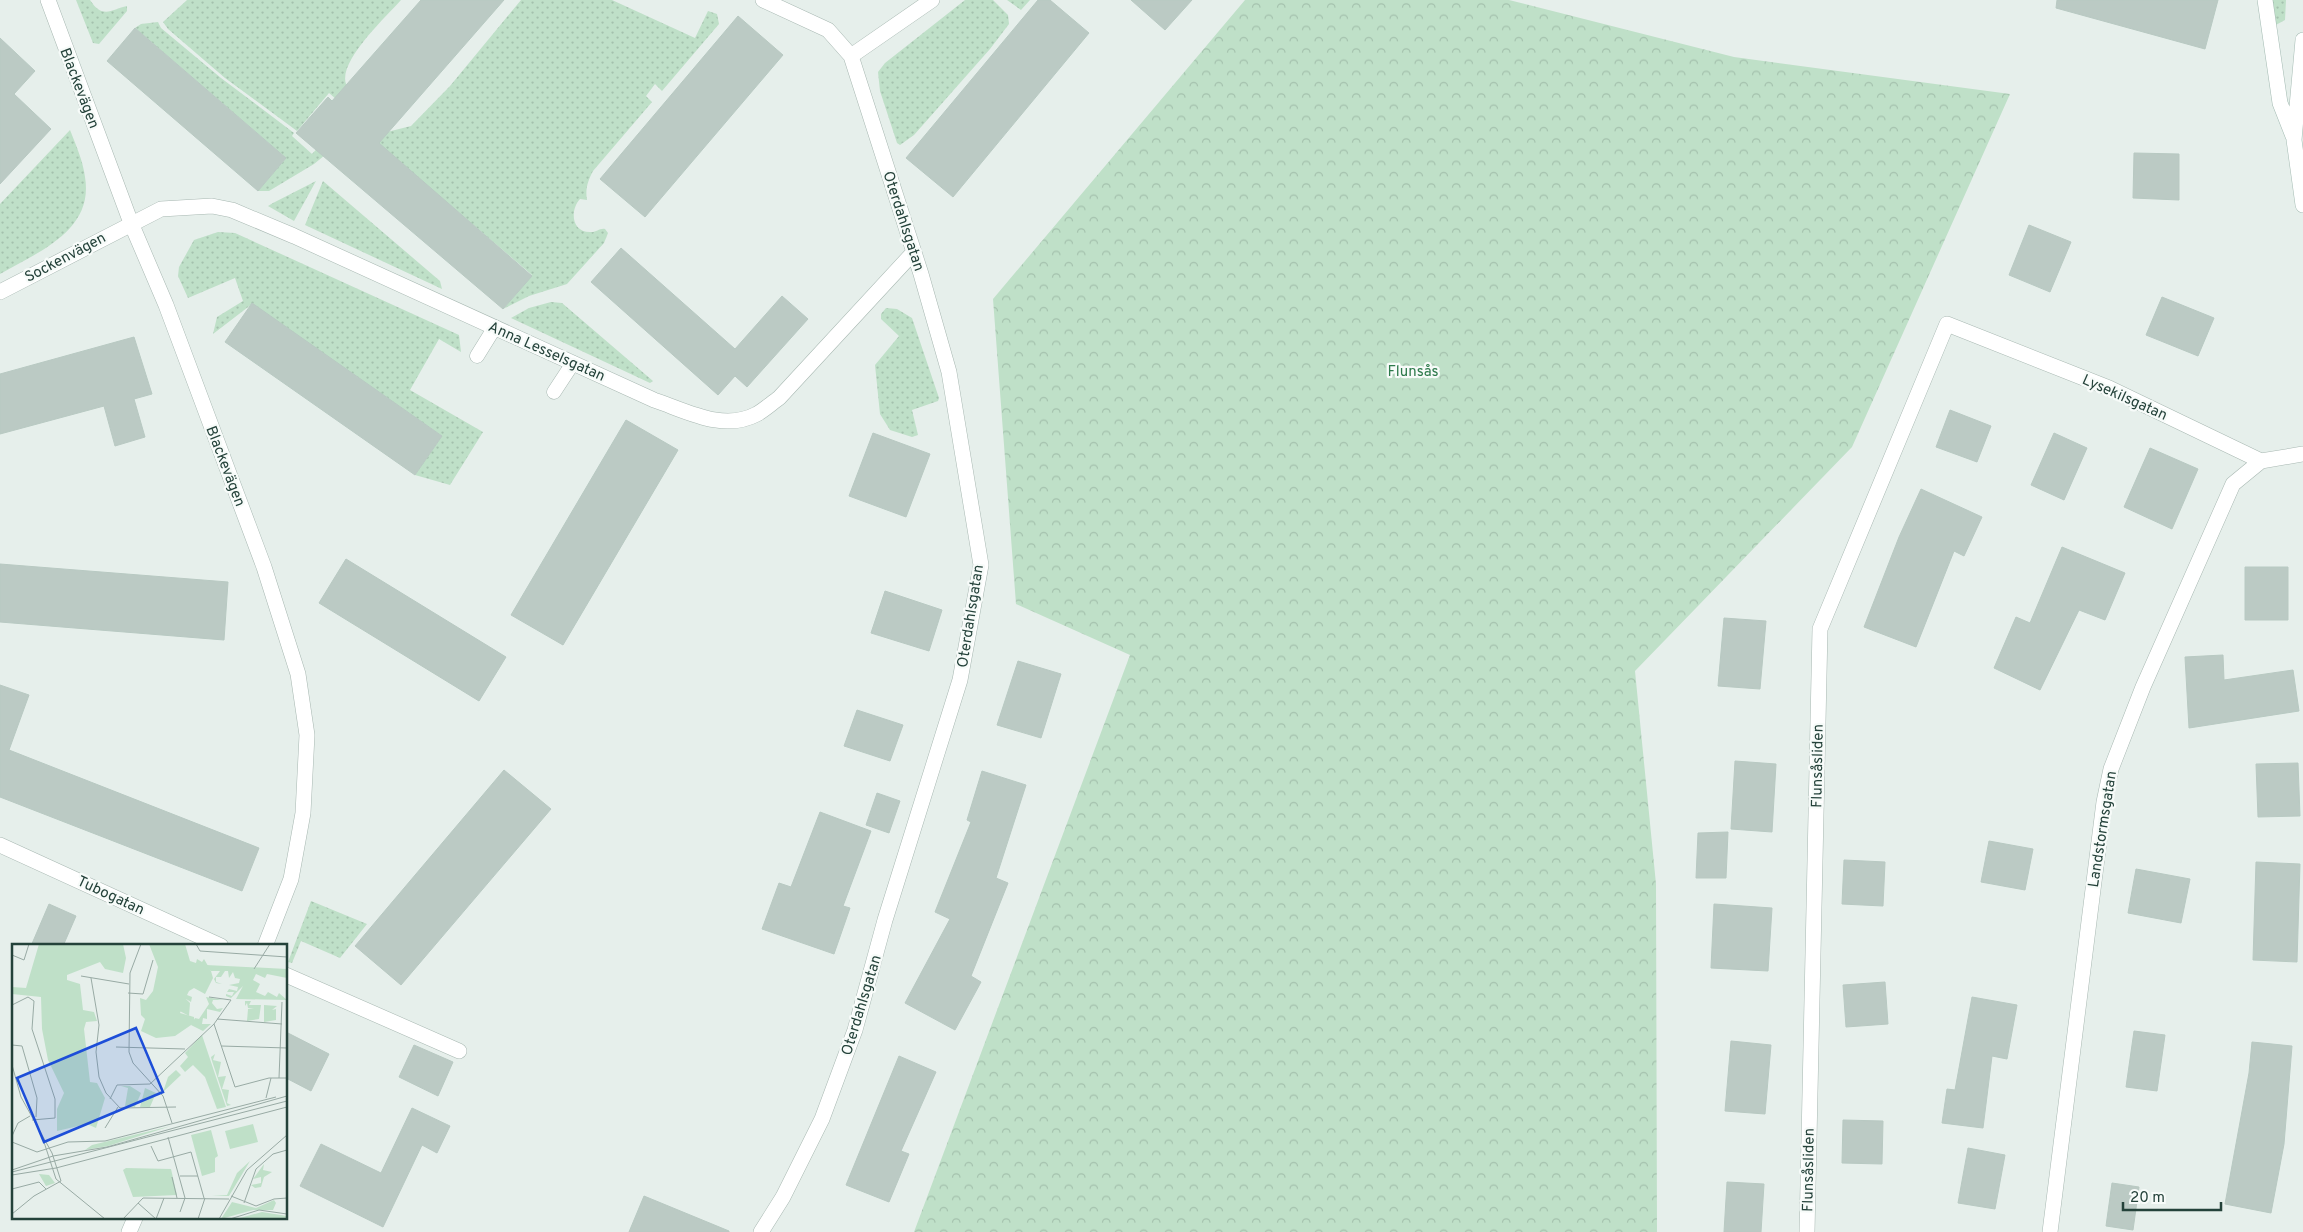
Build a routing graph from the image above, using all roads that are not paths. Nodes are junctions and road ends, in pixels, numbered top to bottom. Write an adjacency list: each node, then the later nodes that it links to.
1 (48, 0): 9 (street, Blackevägen)
2 (762, 0): 6 (street, Oterdahlsgatan)
3 (932, 0): 6 (street)
4 (2265, 0): 7 (street)
5 (2303, 40): 7 (street)
6 (851, 56): 10 (street, Oterdahlsgatan)
7 (2294, 140): 8 (street)
8 (2303, 205)
9 (131, 223): 11 (street, Sockenvägen); 13 (street, Anna Lesselsgatan); 21 (street, Blackevägen)
10 (913, 253): 15 (street, Anna Lesselsgatan); 26 (street, Oterdahlsgatan)
11 (0, 292)
12 (1947, 324): 18 (street, Lysekilsgatan); 27 (street, Flunsåsliden)
13 (495, 327): 14 (lane); 15 (street, Anna Lesselsgatan)
14 (477, 356)
15 (573, 363): 16 (lane)
16 (554, 392)
17 (2303, 454): 18 (street)
18 (2260, 461): 28 (street, Landstormsgatan)
19 (0, 845): 20 (street, Tubogatan)
20 (217, 944)
21 (266, 944)
22 (288, 976): 23 (street)
23 (459, 1051)
24 (134, 1220): 25 (street)
25 (128, 1232)
26 (761, 1232)
27 (1807, 1232)
28 (2050, 1232)

